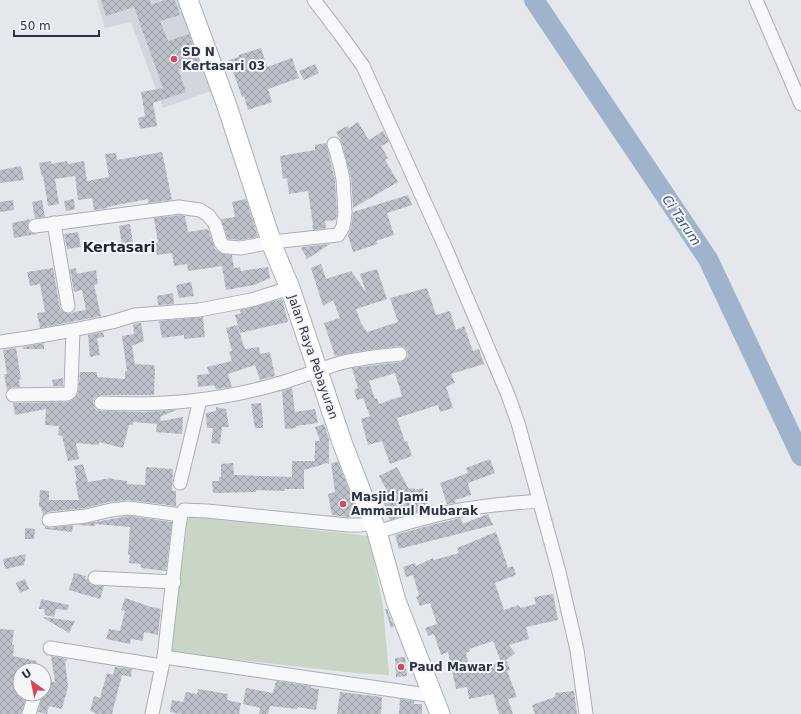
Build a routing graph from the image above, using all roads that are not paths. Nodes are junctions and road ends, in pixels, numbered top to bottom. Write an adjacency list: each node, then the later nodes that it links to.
1 (188, 0): 9 (main road, Jalan Raya Pebayuran)
2 (314, 0): 20 (street)
3 (756, 0): 4 (street)
4 (797, 86): 5 (street)
5 (801, 104)
6 (334, 144): 9 (street)
7 (54, 223): 8 (street); 9 (street); 11 (street)
8 (35, 226)
9 (272, 242): 10 (main road, Jalan Raya Pebayuran)
10 (290, 288): 12 (street); 15 (main road, Jalan Raya Pebayuran)
11 (68, 306)
12 (73, 330): 13 (street); 16 (street)
13 (0, 342)
14 (400, 354): 15 (street)
15 (317, 372): 17 (street); 23 (main road, Jalan Raya Pebayuran)
16 (13, 395)
17 (200, 400): 18 (street); 19 (street)
18 (101, 403)
19 (180, 484)
20 (539, 501): 23 (street); 33 (street)
21 (181, 516): 22 (street); 23 (street); 25 (street)
22 (49, 520)
23 (375, 527): 28 (main road, Jalan Raya Pebayuran)
24 (95, 578): 25 (street)
25 (174, 582): 27 (street)
26 (50, 648): 27 (street)
27 (163, 661): 28 (street); 31 (street)
28 (434, 696): 32 (main road, Jalan Raya Pebayuran)
29 (33, 702): 30 (street)
30 (30, 714)
31 (152, 714)
32 (440, 714)
33 (586, 714)

